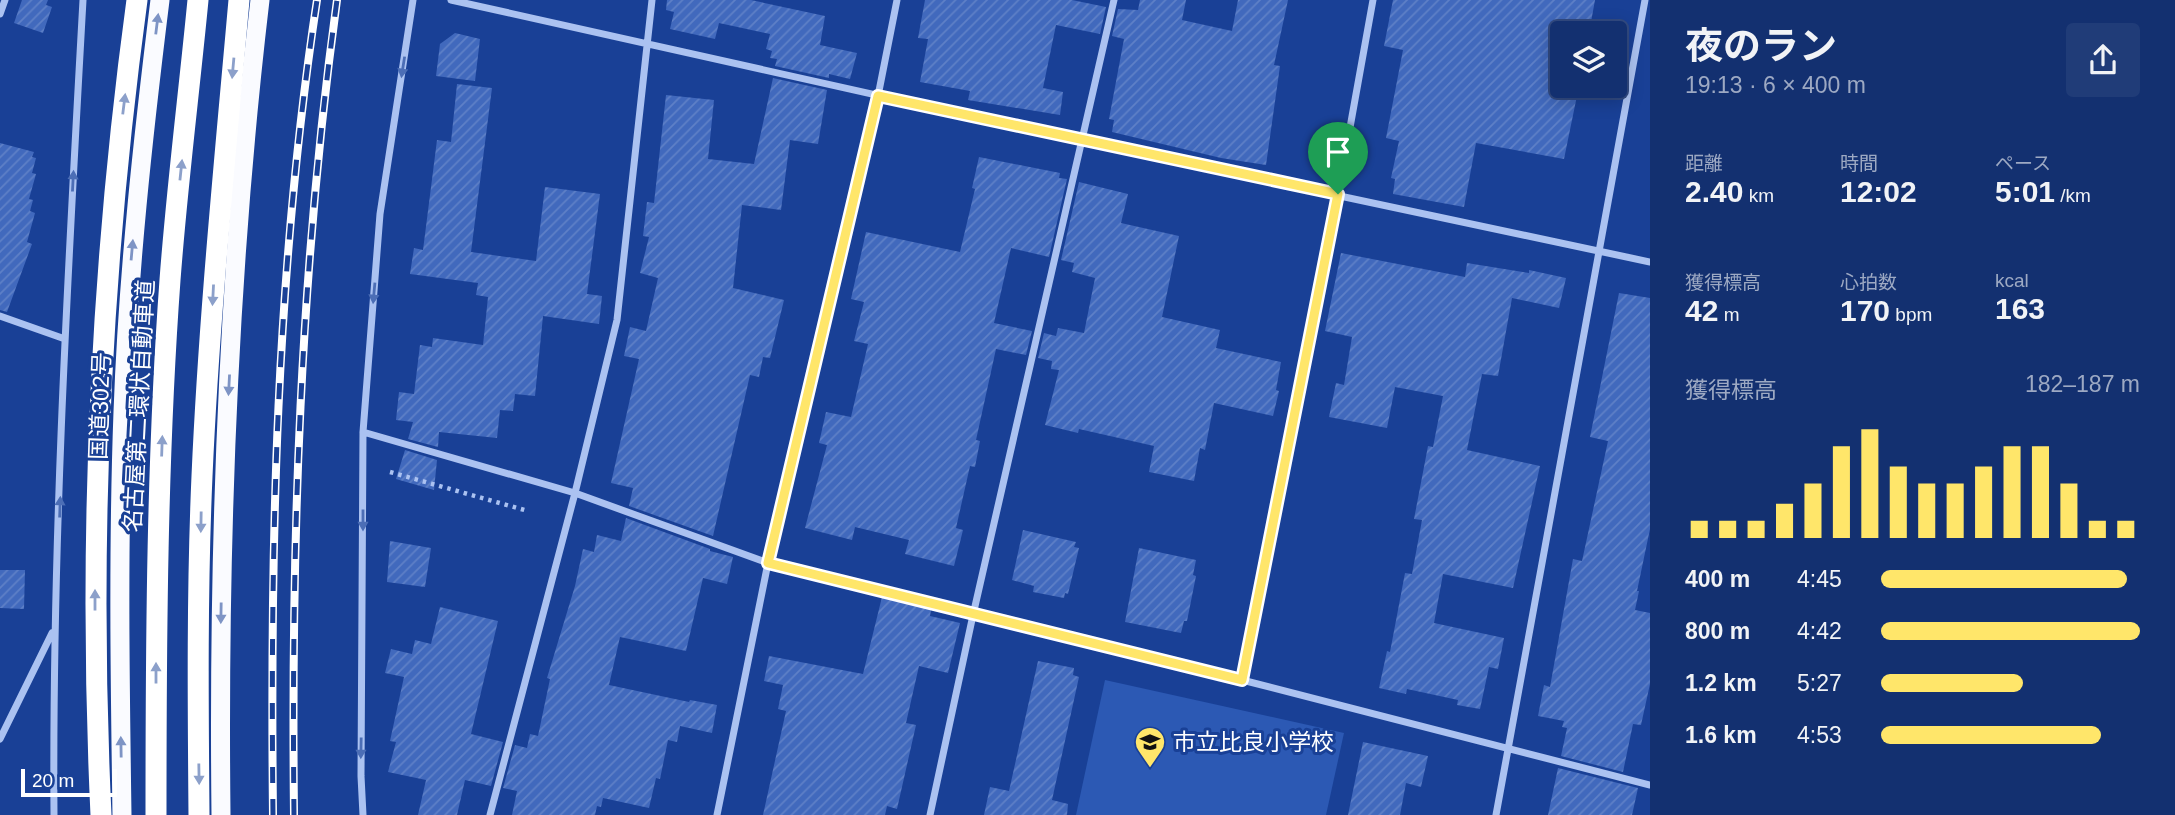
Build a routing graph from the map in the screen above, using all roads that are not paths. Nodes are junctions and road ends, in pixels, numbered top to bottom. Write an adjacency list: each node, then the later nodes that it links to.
1 (5, 0): 15 (street)
2 (83, 0): 23 (street, one-way to 2)
3 (137, 0): 35 (highway, one-way to 3)
4 (160, 0): 36 (highway, 国道302号, one-way to 4)
5 (198, 0): 37 (highway, 名古屋第二環状自動車道, one-way to 5)
6 (239, 0): 38 (highway, one-way to 38)
7 (260, 0): 39 (highway, one-way to 39)
8 (413, 0): 24 (street, one-way to 24)
9 (451, 0): 16 (street)
10 (652, 0): 16 (street)
11 (897, 0): 17 (street)
12 (1114, 0): 18 (street)
13 (1373, 0): 19 (street)
14 (1645, 0): 20 (street)
15 (0, 14)
16 (648, 45): 17 (street); 25 (street)
17 (878, 96): 18 (street); 26 (street)
18 (1082, 141): 19 (street); 27 (street)
19 (1338, 194): 20 (street); 29 (street)
20 (1600, 251): 21 (street); 32 (street)
21 (1650, 262)
22 (0, 316): 23 (street)
23 (65, 339): 28 (street, one-way to 23)
24 (363, 432): 25 (street); 40 (street, one-way to 40)
25 (575, 493): 26 (street); 41 (street)
26 (768, 563): 27 (street); 42 (street)
27 (973, 615): 29 (street); 43 (street)
28 (54, 629): 30 (street); 34 (street)
29 (1242, 680): 32 (street)
30 (4, 719): 31 (street)
31 (0, 739)
32 (1509, 749): 33 (street); 44 (street)
33 (1650, 785)
34 (54, 815)
35 (101, 815)
36 (122, 815)
37 (156, 815)
38 (199, 815)
39 (221, 815)
40 (363, 815)
41 (490, 815)
42 (717, 815)
43 (930, 815)
44 (1496, 815)

